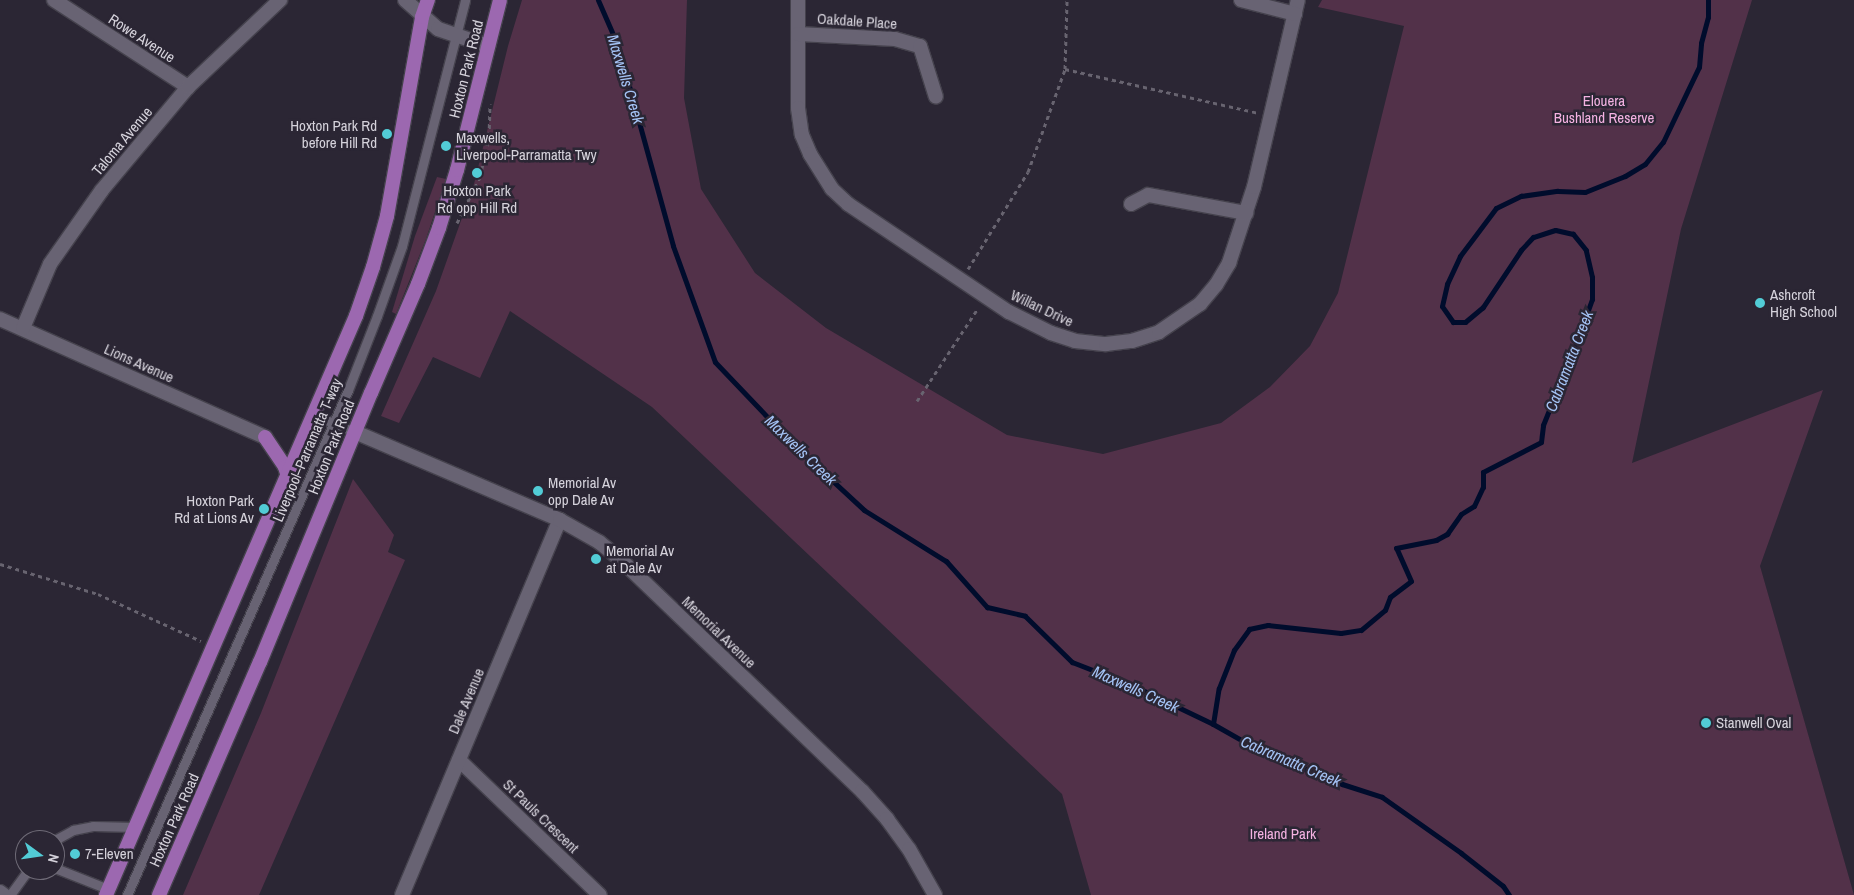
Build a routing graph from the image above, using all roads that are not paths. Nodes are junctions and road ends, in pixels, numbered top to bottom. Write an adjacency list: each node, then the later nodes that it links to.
1 (54, 0): 15 (street, Rowe Avenue)
2 (280, 0): 15 (street, Taloma Avenue)
3 (405, 0): 11 (street)
4 (428, 0): 11 (main road, Hoxton Park Road)
5 (465, 0): 13 (lane, Liverpool–Parramatta T-way)
6 (500, 0): 14 (main road, Hoxton Park Road)
7 (798, 0): 12 (street, Willan Drive)
8 (1241, 0): 10 (street)
9 (1298, 0): 10 (street, Willan Drive)
10 (1294, 14): 18 (street, Willan Drive)
11 (422, 17): 13 (street); 21 (main road, Hoxton Park Road)
12 (798, 34): 16 (street, Oakdale Place); 18 (street, Willan Drive)
13 (455, 36): 14 (street); 22 (lane, Liverpool–Parramatta T-way)
14 (488, 46): 23 (main road, Hoxton Park Road)
15 (188, 88): 20 (street, Taloma Avenue)
16 (936, 97)
17 (1131, 204): 18 (street)
18 (1246, 212)
19 (0, 319): 20 (street, Lions Avenue)
20 (23, 328): 24 (street, Lions Avenue)
21 (314, 415): 22 (lane, Memorial Avenue); 25 (main road, Hoxton Park Road)
22 (334, 423): 23 (lane, Memorial Avenue); 36 (lane, Liverpool–Parramatta T-way)
23 (355, 432): 26 (street, Memorial Avenue); 37 (main road, Hoxton Park Road)
24 (265, 437): 25 (main road)
25 (288, 476): 28 (main road, Hoxton Park Road)
26 (560, 520): 27 (street, Dale Avenue); 40 (street, Memorial Avenue)
27 (459, 760): 38 (street, Dale Avenue); 39 (street, St Pauls Crescent)
28 (135, 827): 29 (lane); 33 (main road, Hoxton Park Road)
29 (65, 834)
30 (65, 873): 33 (lane)
31 (21, 880): 35 (lane)
32 (0, 892): 34 (street)
33 (107, 892)
34 (4, 895)
35 (10, 895)
36 (127, 895)
37 (159, 895)
38 (402, 895)
39 (600, 895)
40 (935, 895)

